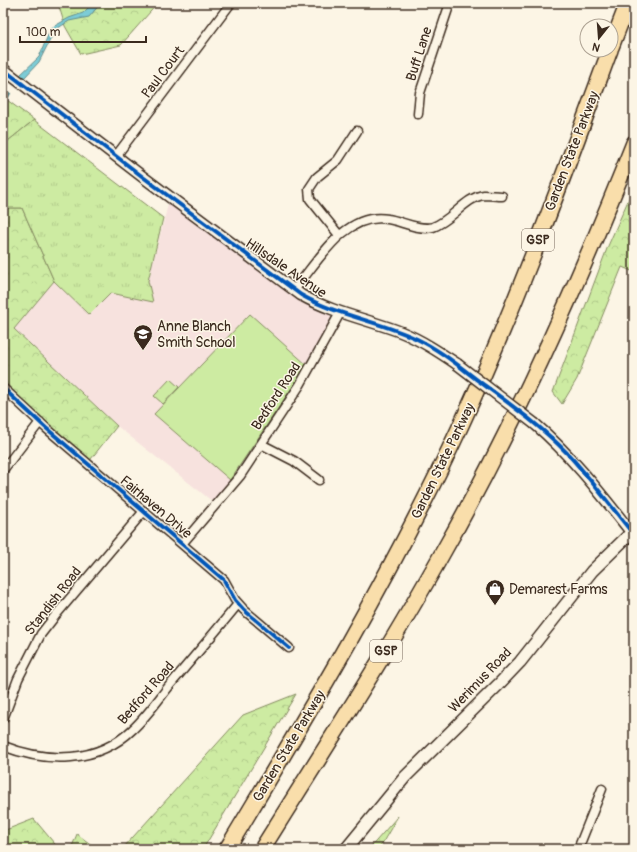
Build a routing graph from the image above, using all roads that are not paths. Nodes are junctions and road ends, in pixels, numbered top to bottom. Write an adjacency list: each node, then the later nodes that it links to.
1 (231, 3): 10 (street, Paul Court)
2 (450, 3): 7 (street, Buff Lane)
3 (628, 3): 4 (highway, Garden State Parkway / GSP)
4 (619, 27)
5 (608, 58): 28 (highway, Garden State Parkway / GSP)
6 (3, 69): 10 (street, Hillsdale Avenue)
7 (418, 114)
8 (358, 131): 12 (street)
9 (634, 143): 29 (highway, GSP)
10 (116, 156): 13 (street, Hillsdale Avenue)
11 (502, 196): 12 (street)
12 (339, 235): 13 (street)
13 (294, 290): 14 (street, Hillsdale Avenue)
14 (340, 313): 17 (street, Bedford Road); 21 (street, Hillsdale Avenue, bridge)
15 (3, 388): 16 (street, Fairhaven Drive)
16 (40, 422): 18 (street); 20 (street, Fairhaven Drive)
17 (261, 444): 19 (street); 22 (street, Bedford Road)
18 (3, 470)
19 (319, 480)
20 (144, 511): 22 (street, Fairhaven Drive); 25 (street, Standish Road)
21 (633, 532): 30 (main road, Werimus Road)
22 (182, 544): 23 (street, Fairhaven Drive)
23 (238, 604): 24 (street, Fairhaven Drive); 26 (street, Bedford Road)
24 (289, 648)
25 (3, 719)
26 (3, 746)
27 (602, 789): 31 (street)
28 (227, 849)
29 (262, 849)
30 (346, 849)
31 (578, 849)

